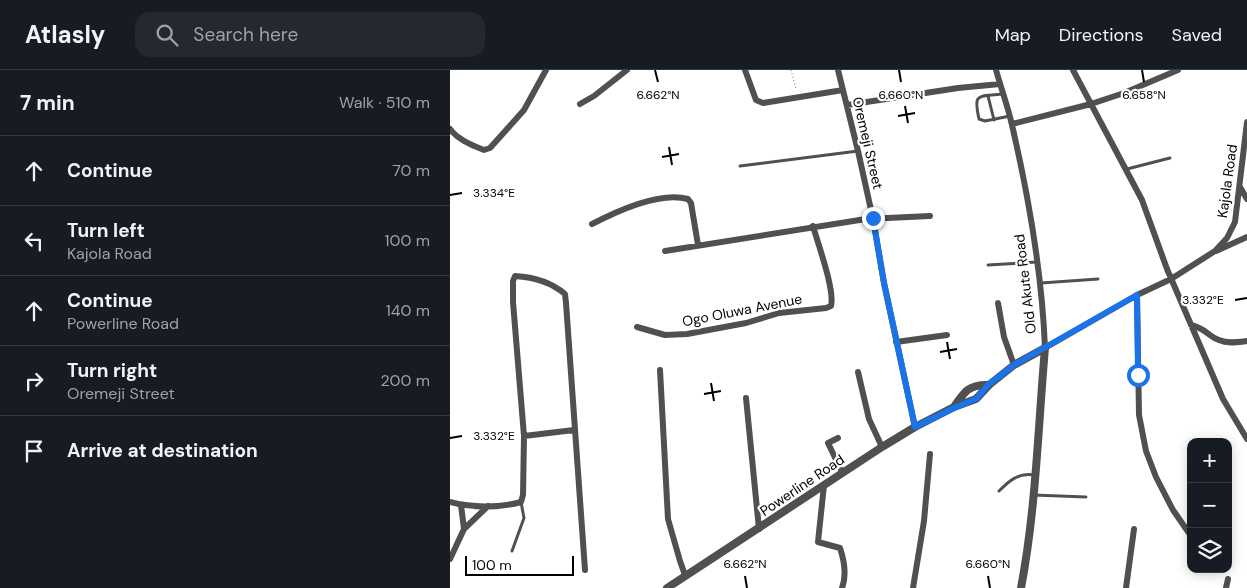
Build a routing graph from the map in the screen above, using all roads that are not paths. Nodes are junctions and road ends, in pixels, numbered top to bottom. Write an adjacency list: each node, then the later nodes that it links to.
1 (546, 70): 19 (street)
2 (627, 70): 12 (street)
3 (745, 70): 9 (street)
4 (838, 70): 9 (street, Oremeji Street)
5 (996, 70): 8 (street, Old Akute Road)
6 (1073, 70): 13 (street)
7 (1178, 70): 13 (street)
8 (1000, 84): 10 (street, Old Akute Road); 14 (street)
9 (843, 90): 14 (street, Oremeji Street)
10 (1003, 94): 11 (lane); 15 (street, Old Akute Road)
11 (988, 96): 16 (lane); 16 (lane)
12 (580, 104)
13 (1091, 104): 18 (street); 24 (street)
14 (847, 105): 21 (street, Oremeji Street)
15 (1010, 116): 16 (lane); 18 (street, Old Akute Road)
16 (994, 120)
17 (1247, 122): 20 (street, Kajola Road)
18 (1012, 124): 35 (street, Old Akute Road)
19 (450, 129)
20 (1246, 146): 25 (street, Kajola Road)
21 (858, 151): 23 (lane); 28 (street, Oremeji Street)
22 (1170, 158): 24 (lane)
23 (740, 166)
24 (1126, 169): 37 (street)
25 (1240, 186): 26 (street); 34 (street, Kajola Road)
26 (1247, 199)
27 (930, 216): 28 (street)
28 (873, 218): 30 (street); 46 (street, Oremeji Street)
29 (592, 224): 32 (street)
30 (813, 226): 32 (street); 43 (street, Ogo Oluwa Avenue)
31 (1247, 237): 34 (street)
32 (698, 245): 33 (street)
33 (665, 251)
34 (1215, 251): 37 (street, Kajola Road)
35 (1037, 262): 36 (lane); 39 (street, Old Akute Road)
36 (988, 265)
37 (1172, 278): 40 (street, Kajola Road); 42 (street)
38 (1098, 279): 39 (lane)
39 (1040, 284): 47 (street, Old Akute Road)
40 (1137, 295): 47 (street, Kajola Road); 74 (street)
41 (998, 303): 48 (street)
42 (1191, 325): 45 (street); 58 (street)
43 (637, 327)
44 (947, 335): 46 (street)
45 (1247, 341)
46 (896, 342): 54 (street, Oremeji Street)
47 (1045, 348): 48 (street, Powerline Road); 62 (street, Old Akute Road)
48 (1014, 365): 51 (street, Powerline Road)
49 (660, 370): 78 (street)
50 (858, 372): 59 (street)
51 (988, 385): 53 (street, Powerline Road); 53 (street, Powerline Road)
52 (746, 398): 71 (street)
53 (954, 408): 54 (street, Powerline Road)
54 (915, 427): 59 (street, Powerline Road)
55 (574, 430): 56 (street); 56 (street); 77 (street)
56 (524, 436): 68 (street)
57 (838, 438): 61 (street)
58 (1247, 439)
59 (882, 447): 61 (street, Powerline Road)
60 (930, 454): 82 (street)
61 (842, 472): 63 (street, Powerline Road)
62 (1034, 475): 64 (lane); 65 (street, Old Akute Road)
63 (824, 485): 71 (street, Powerline Road); 81 (street)
64 (999, 491)
65 (1032, 494): 66 (lane); 83 (street, Old Akute Road)
66 (1086, 497)
67 (450, 502): 69 (street)
68 (521, 502): 70 (street); 75 (lane)
69 (461, 505): 70 (street); 72 (street)
70 (488, 506): 72 (street)
71 (759, 528): 78 (street, Powerline Road)
72 (464, 529): 76 (street)
73 (1134, 529): 84 (street)
74 (1187, 530)
75 (512, 551)
76 (450, 559)
77 (585, 570)
78 (685, 575): 80 (street, Powerline Road)
79 (1228, 578): 85 (street)
80 (667, 588)
81 (842, 588)
82 (912, 588)
83 (1021, 588)
84 (1126, 588)
85 (1226, 588)

